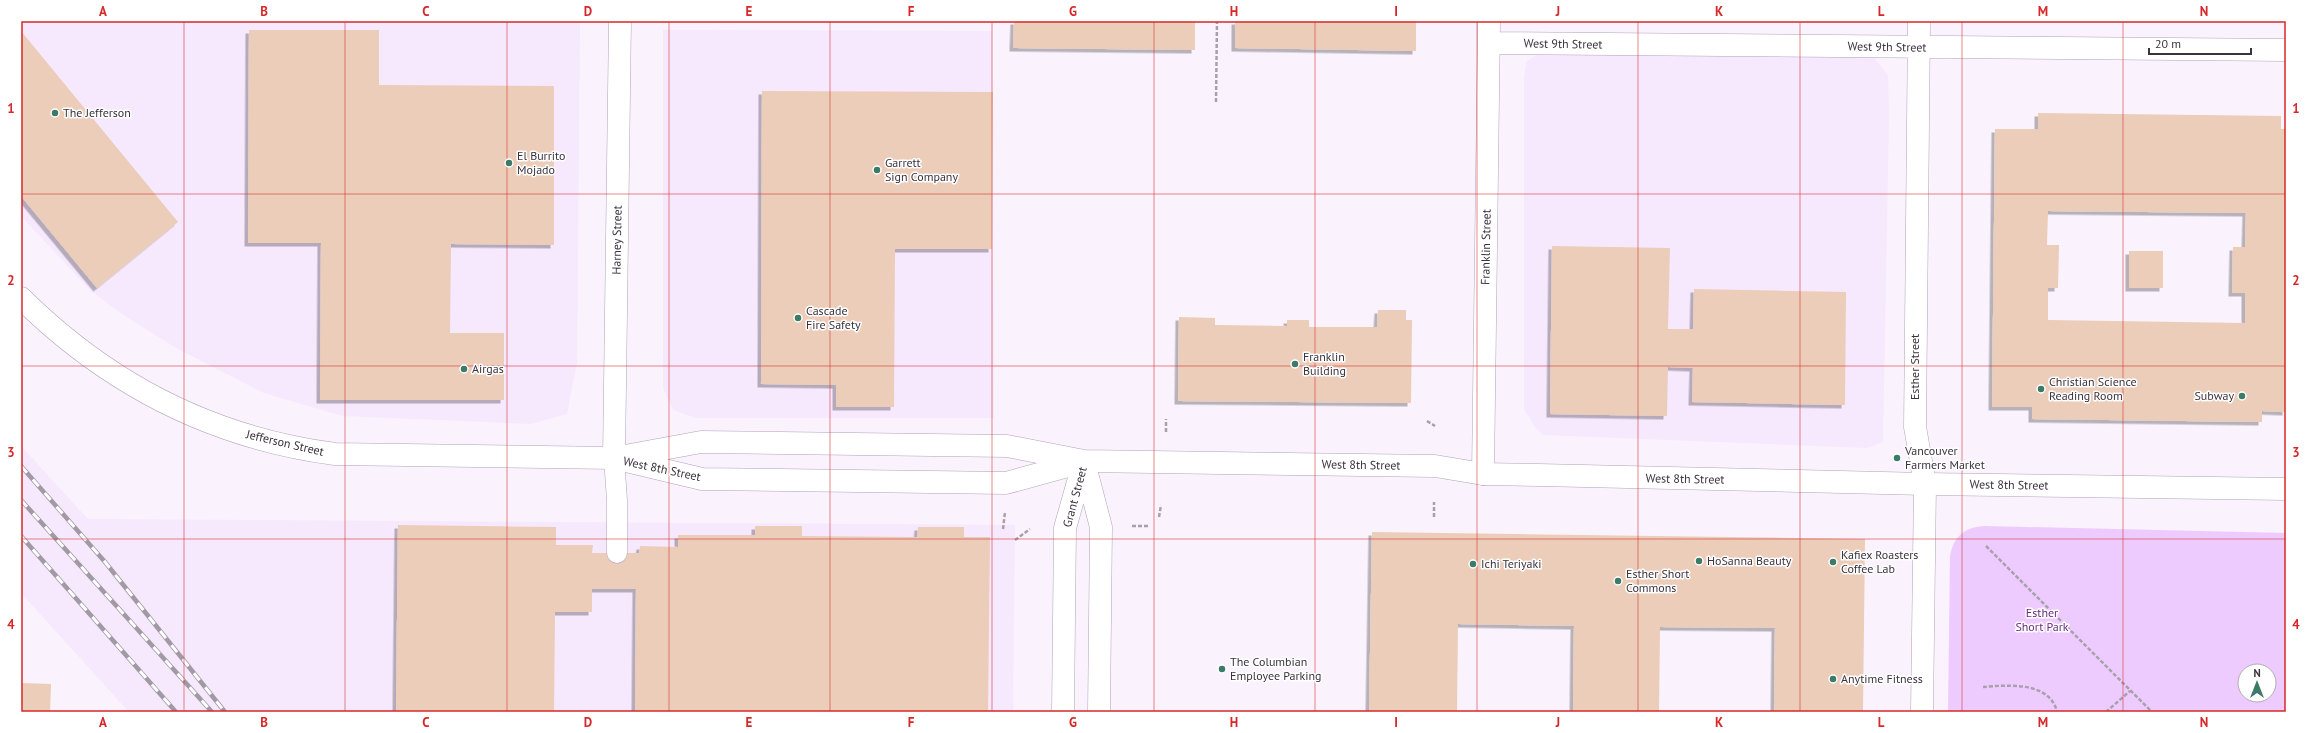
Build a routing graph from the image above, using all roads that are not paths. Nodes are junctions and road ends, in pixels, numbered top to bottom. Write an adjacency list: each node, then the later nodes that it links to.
1 (620, 21): 8 (street, Harney Street)
2 (1489, 21): 4 (street, Franklin Street)
3 (1919, 21): 5 (street, Esther Street)
4 (1489, 43): 5 (street, West 9th Street); 10 (street, Franklin Street)
5 (1918, 47): 6 (street, West 9th Street); 11 (street, Esther Street)
6 (2286, 50)
7 (21, 298): 8 (street, Jefferson Street)
8 (614, 458): 9 (street, West 8th Street); 9 (street, West 8th Street); 13 (lane)
9 (1084, 461): 10 (street, West 8th Street); 14 (street, Grant Street); 15 (street, Grant Street)
10 (1483, 474): 11 (street, West 8th Street)
11 (1925, 484): 12 (street, West 8th Street); 16 (street, Esther Street)
12 (2286, 489)
13 (617, 553)
14 (1063, 712)
15 (1100, 712)
16 (1922, 712)

